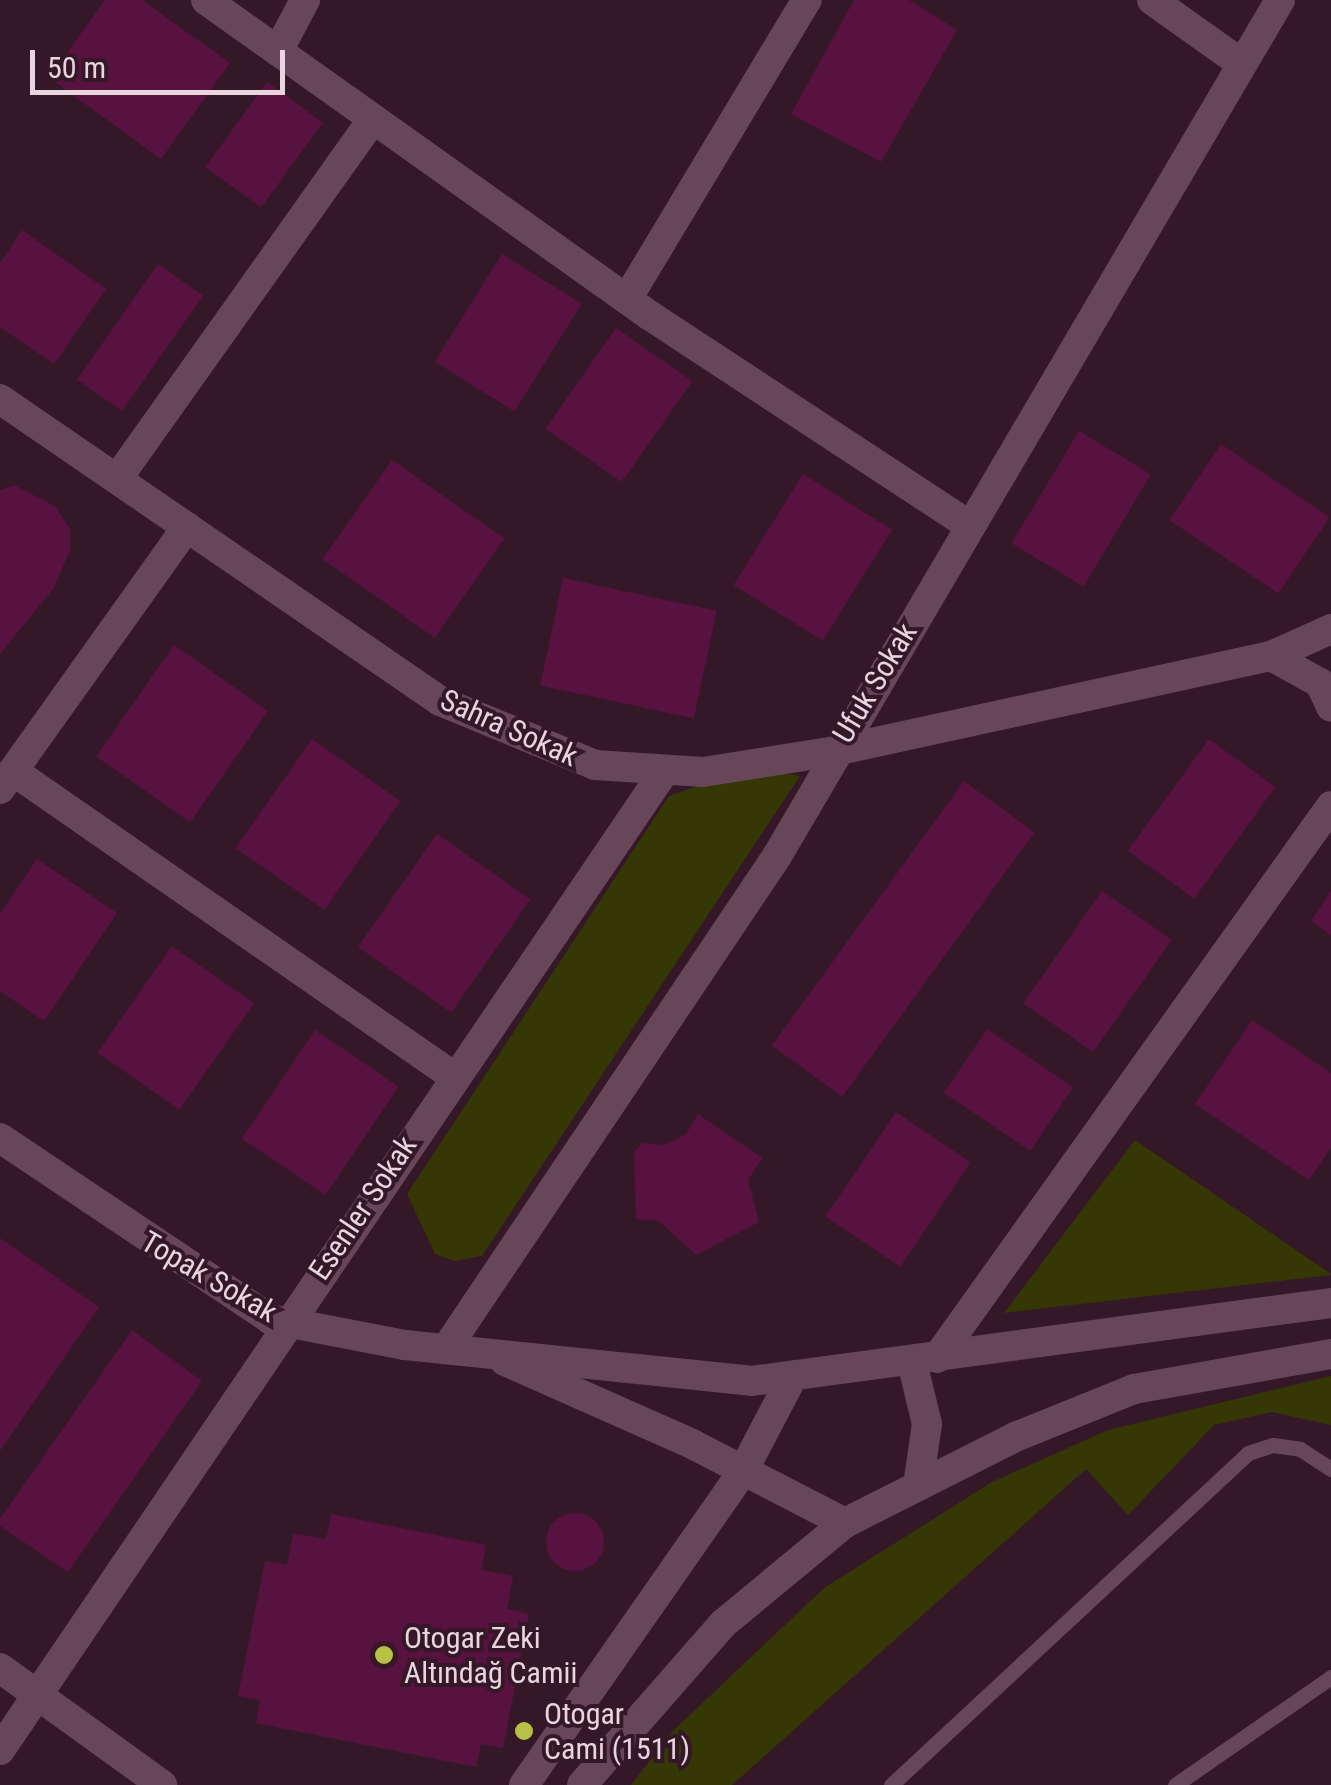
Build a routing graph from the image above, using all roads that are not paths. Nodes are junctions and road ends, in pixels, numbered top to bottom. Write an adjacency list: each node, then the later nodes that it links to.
1 (206, 0): 6 (street)
2 (306, 0): 6 (street)
3 (807, 0): 9 (street)
4 (1152, 0): 7 (street)
5 (1280, 0): 7 (street, Ufuk Sokak)
6 (278, 51): 8 (street)
7 (1242, 64): 12 (street, Ufuk Sokak)
8 (373, 119): 9 (street); 11 (street)
9 (628, 299): 12 (street)
10 (0, 399): 11 (street, Sahra Sokak)
11 (117, 479): 13 (street, Sahra Sokak)
12 (969, 525): 17 (street, Ufuk Sokak)
13 (187, 527): 18 (street, Sahra Sokak); 19 (street)
14 (1331, 629): 15 (street, Sahra Sokak)
15 (1271, 656): 16 (street); 17 (street, Sahra Sokak)
16 (1331, 707)
17 (835, 751): 18 (street, Sahra Sokak); 25 (street, Ufuk Sokak)
18 (665, 770): 21 (street, Esenler Sokak)
19 (7, 780): 21 (street)
20 (1331, 806): 28 (street)
21 (453, 1076): 24 (street, Esenler Sokak)
22 (0, 1138): 24 (street, Topak Sokak)
23 (1331, 1303): 28 (street, Topak Sokak)
24 (287, 1322): 25 (street, Topak Sokak); 36 (street, Esenler Sokak)
25 (446, 1349): 26 (street, Topak Sokak)
26 (487, 1353): 29 (street, Topak Sokak); 31 (street)
27 (1331, 1354): 32 (street)
28 (924, 1360): 29 (street, Topak Sokak); 32 (street)
29 (792, 1376): 31 (street)
30 (1331, 1470): 41 (lane)
31 (742, 1473): 33 (street); 39 (street)
32 (918, 1486): 33 (street)
33 (845, 1523): 40 (street)
34 (0, 1668): 36 (street)
35 (1327, 1676): 42 (lane)
36 (41, 1697): 37 (street, Esenler Sokak); 38 (street)
37 (0, 1750)
38 (162, 1785)
39 (524, 1785)
40 (582, 1785)
41 (891, 1785)
42 (1175, 1785)

